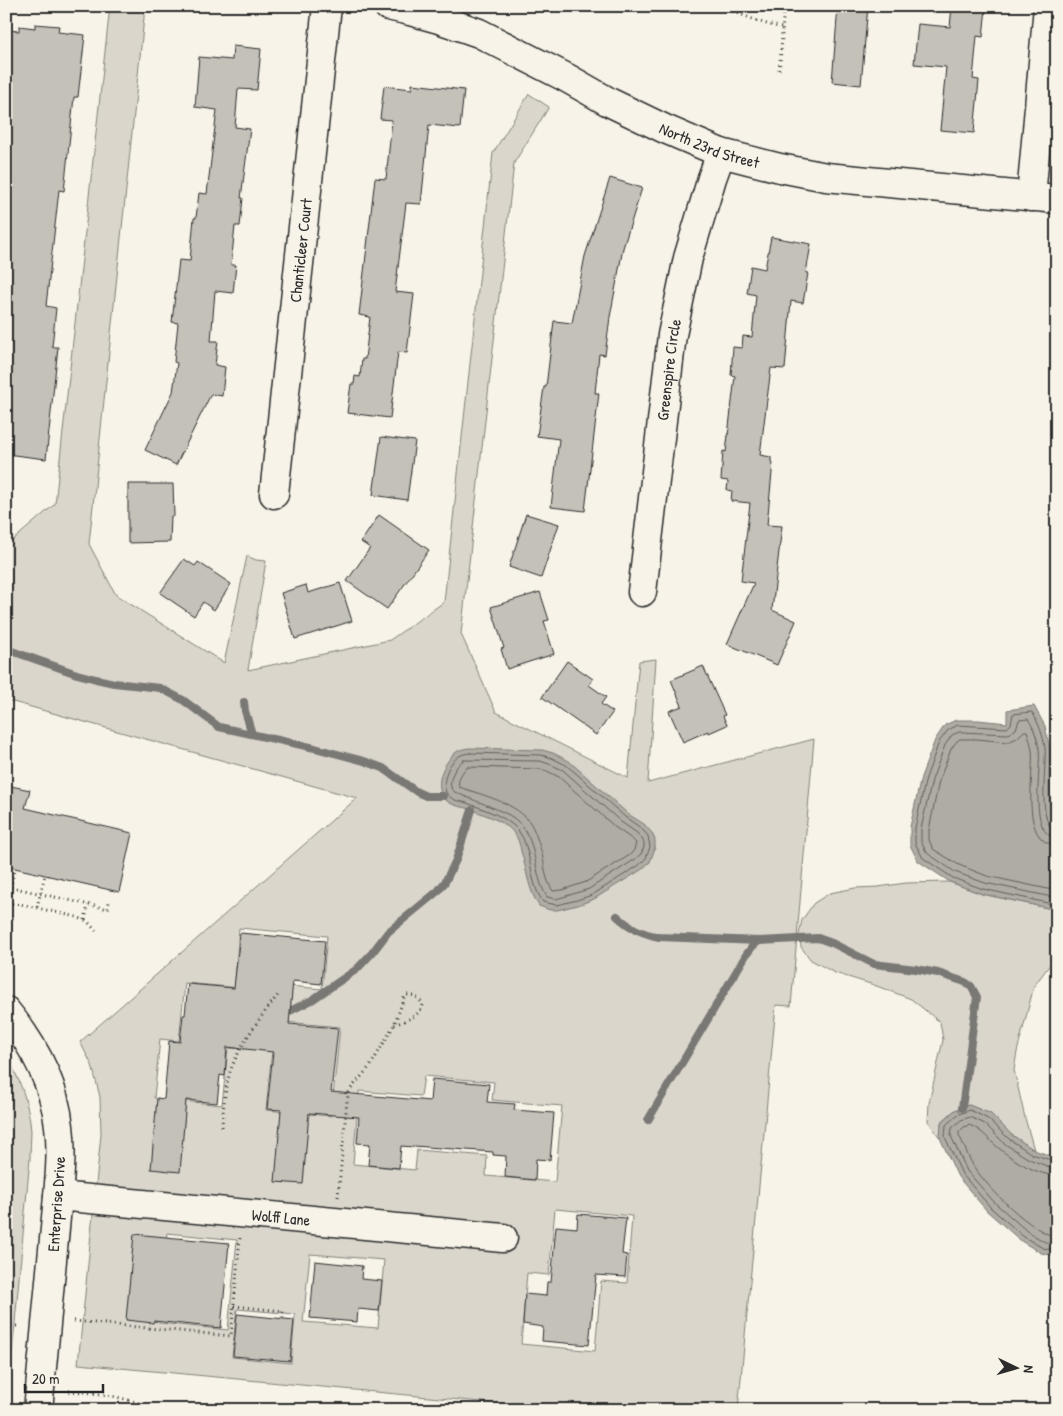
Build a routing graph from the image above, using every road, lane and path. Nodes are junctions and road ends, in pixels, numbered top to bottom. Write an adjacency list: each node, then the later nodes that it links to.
1 (327, 6): 10 (street, Chanticleer Court)
2 (388, 6): 8 (street, North 23rd Street)
3 (719, 6): 6 (path)
4 (784, 6): 6 (path)
5 (1048, 6): 9 (street)
6 (782, 28): 7 (path)
7 (779, 70)
8 (721, 153): 9 (street, North 23rd Street); 11 (street, Greenspire Circle)
9 (1044, 198)
10 (274, 494)
11 (642, 592)
12 (15, 868): 14 (path)
13 (45, 875): 15 (path)
14 (11, 887): 15 (path); 17 (path)
15 (40, 894): 18 (path); 19 (path)
16 (109, 902): 18 (path)
17 (7, 905): 19 (path)
18 (88, 905): 20 (path)
19 (37, 907): 20 (path)
20 (85, 920): 21 (path)
21 (96, 931)
22 (278, 995): 25 (path)
23 (6, 1011): 26 (street, Enterprise Drive)
24 (394, 1025): 24 (path); 28 (path)
25 (222, 1127)
26 (58, 1196): 27 (street, Wolff Lane); 33 (street, Enterprise Drive)
27 (242, 1214): 28 (street, Wolff Lane); 30 (path)
28 (337, 1222): 29 (street, Wolff Lane)
29 (503, 1238)
30 (234, 1306): 31 (path); 33 (path)
31 (282, 1319)
32 (6, 1326): 33 (path)
33 (45, 1326): 35 (street, Enterprise Drive)
34 (68, 1391): 36 (path)
35 (38, 1410)
36 (156, 1410)

